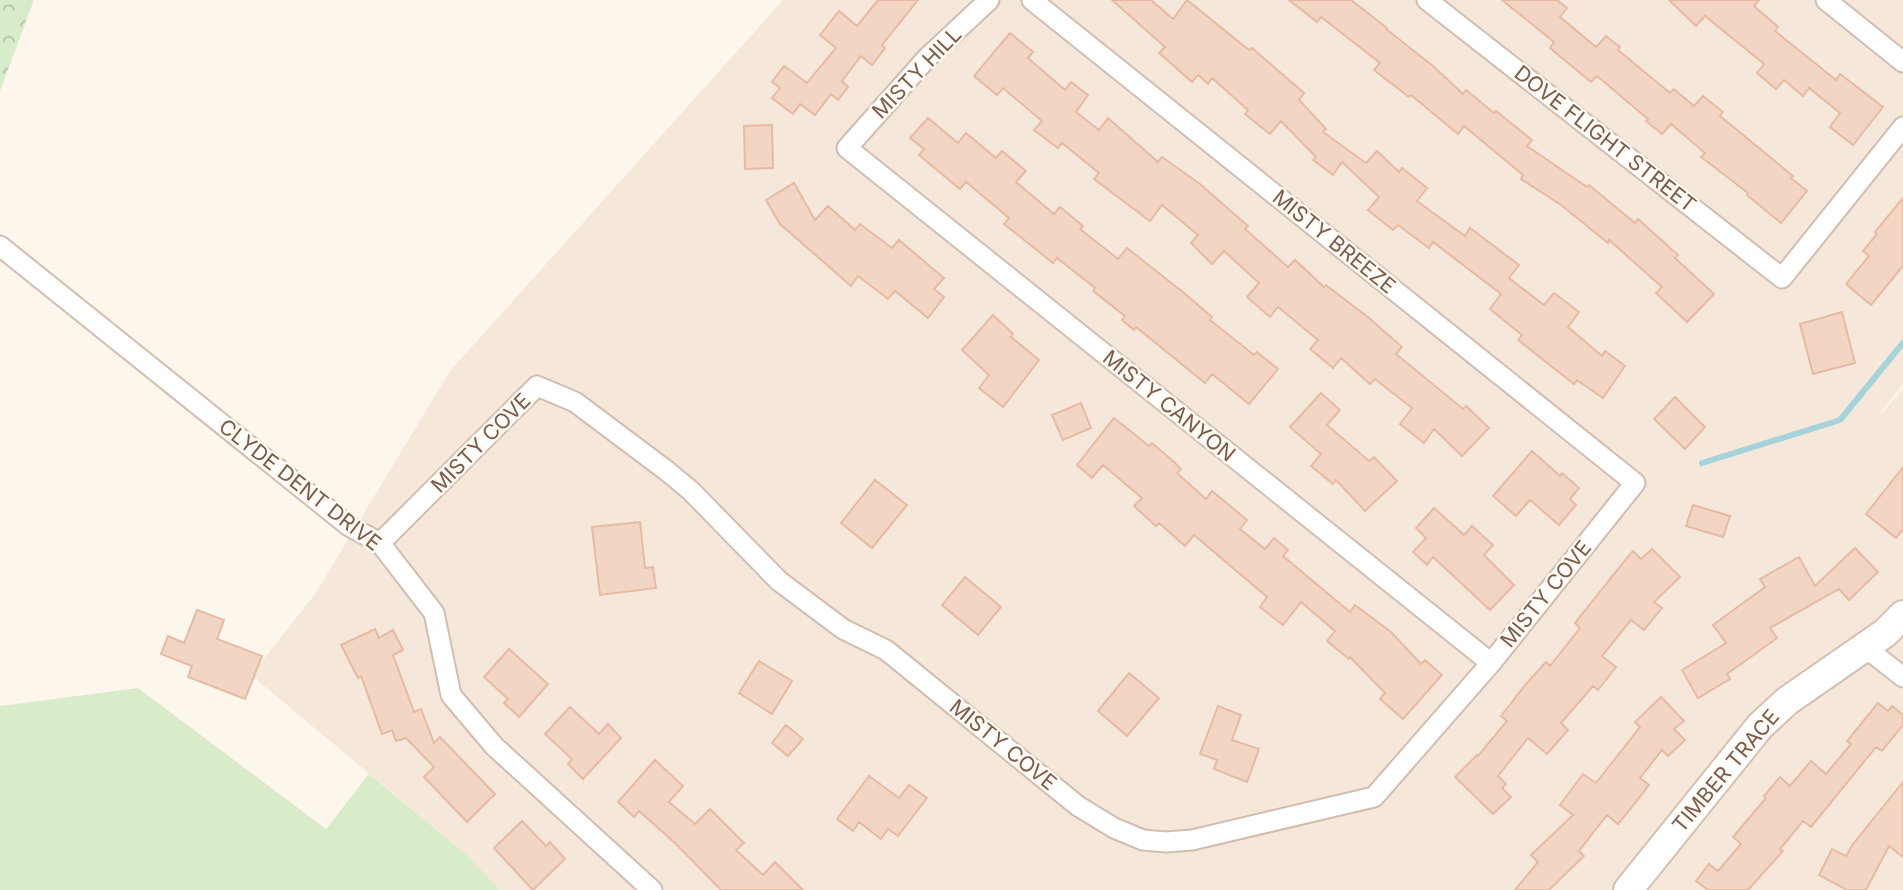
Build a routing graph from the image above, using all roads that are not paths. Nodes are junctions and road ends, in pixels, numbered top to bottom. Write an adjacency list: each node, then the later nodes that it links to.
1 (989, 0): 7 (street, MISTY HILL)
2 (1032, 0): 9 (street, MISTY BREEZE)
3 (1427, 0): 6 (street, DOVE FLIGHT STREET)
4 (1826, 0): 5 (street)
5 (1903, 62)
6 (1903, 127)
7 (847, 148): 13 (street, MISTY CANYON)
8 (0, 246): 10 (street, CLYDE DENT DRIVE)
9 (1635, 483): 13 (street, MISTY COVE)
10 (380, 543): 13 (street, MISTY COVE); 15 (street, CLYDE DENT DRIVE)
11 (1903, 615): 12 (street, TIMBER TRACE)
12 (1866, 648): 14 (street); 16 (street, TIMBER TRACE)
13 (1491, 663)
14 (1903, 677)
15 (652, 890)
16 (1628, 890)

